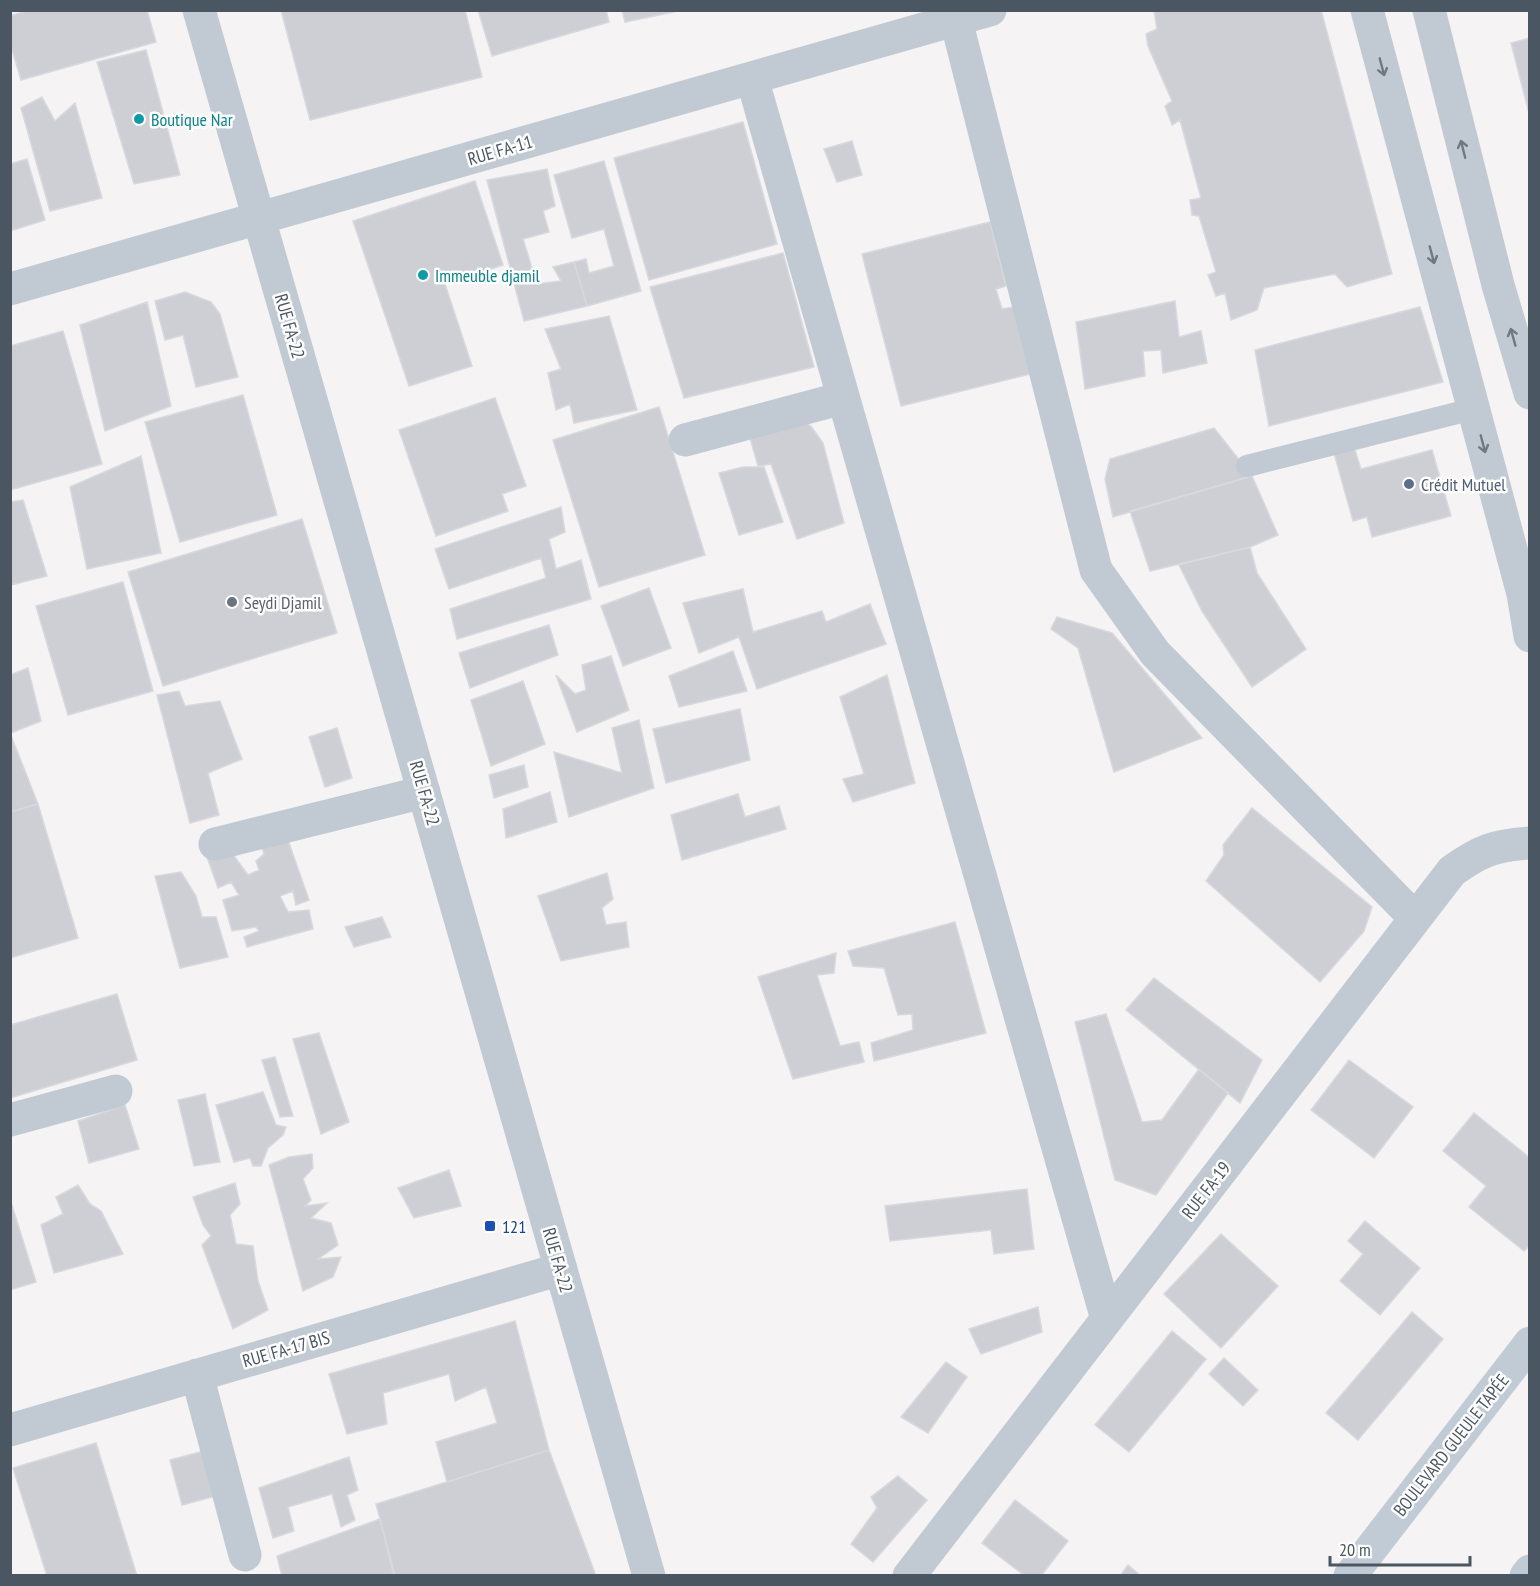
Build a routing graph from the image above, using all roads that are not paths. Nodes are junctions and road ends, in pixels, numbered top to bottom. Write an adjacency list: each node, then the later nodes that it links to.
1 (199, 10): 7 (street, RUE FA-22)
2 (990, 10): 5 (street, RUE FA-11)
3 (1366, 10): 11 (street, one-way to 11)
4 (1428, 10): 9 (street, one-way to 4)
5 (956, 20): 6 (street, RUE FA-11); 18 (street)
6 (752, 78): 7 (street, RUE FA-11); 10 (street)
7 (260, 218): 8 (street, RUE FA-11); 15 (street, RUE FA-22)
8 (10, 289)
9 (1530, 393)
10 (843, 398): 12 (street); 22 (street)
11 (1473, 409): 13 (lane); 14 (street, one-way to 14)
12 (685, 440)
13 (1247, 466)
14 (1530, 636)
15 (424, 792): 17 (street); 21 (street, RUE FA-22)
16 (1530, 843): 18 (street, RUE FA-19)
17 (215, 844)
18 (1415, 918): 22 (street, RUE FA-19)
19 (116, 1091): 20 (street)
20 (10, 1120)
21 (561, 1269): 24 (street, RUE FA-17 BIS); 28 (street, RUE FA-22)
22 (1107, 1319): 29 (street, RUE FA-19)
23 (1530, 1343): 30 (street, BOULEVARD GUEULE TAPÉE)
24 (197, 1375): 25 (street, RUE FA-17 BIS); 26 (street)
25 (10, 1430)
26 (245, 1555)
27 (1530, 1571): 31 (street)
28 (649, 1575)
29 (909, 1575)
30 (1350, 1575)
31 (1526, 1575)

